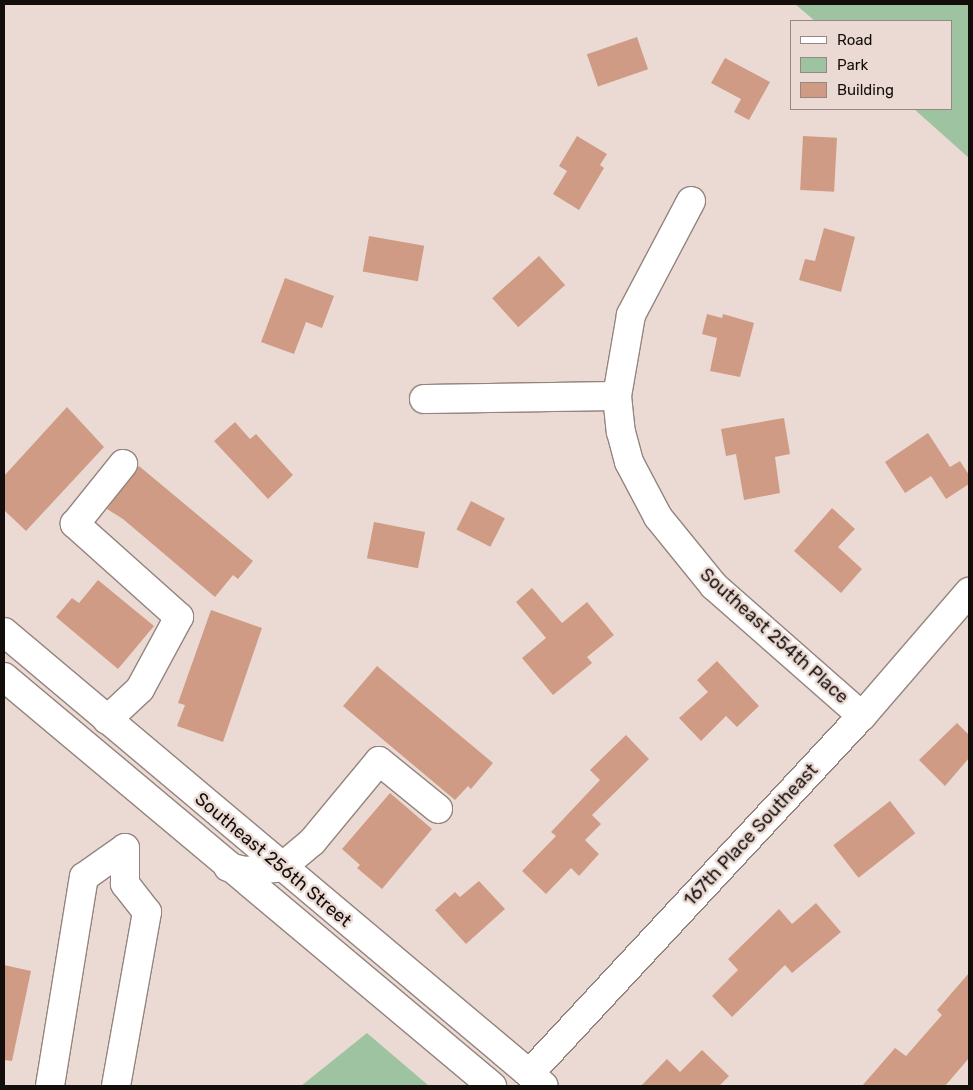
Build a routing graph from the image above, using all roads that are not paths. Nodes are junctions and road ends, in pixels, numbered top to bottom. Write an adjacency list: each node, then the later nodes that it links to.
1 (691, 201): 2 (street, Southeast 254th Place)
2 (617, 396): 3 (street); 8 (street, Southeast 254th Place)
3 (424, 399)
4 (123, 464): 9 (street)
5 (969, 592): 8 (street, 167th Place Southeast)
6 (4, 632): 9 (street, Southeast 256th Street)
7 (4, 677): 10 (street, Southeast 256th Street)
8 (862, 716): 14 (street, 167th Place Southeast)
9 (107, 720): 10 (street); 13 (street, Southeast 256th Street)
10 (57, 723): 12 (street, Southeast 256th Street)
11 (438, 809): 13 (street)
12 (228, 867): 13 (street); 17 (street, Southeast 256th Street)
13 (282, 867): 14 (street, Southeast 256th Street)
14 (537, 1080)
15 (50, 1086): 16 (street)
16 (116, 1086)
17 (492, 1086)

